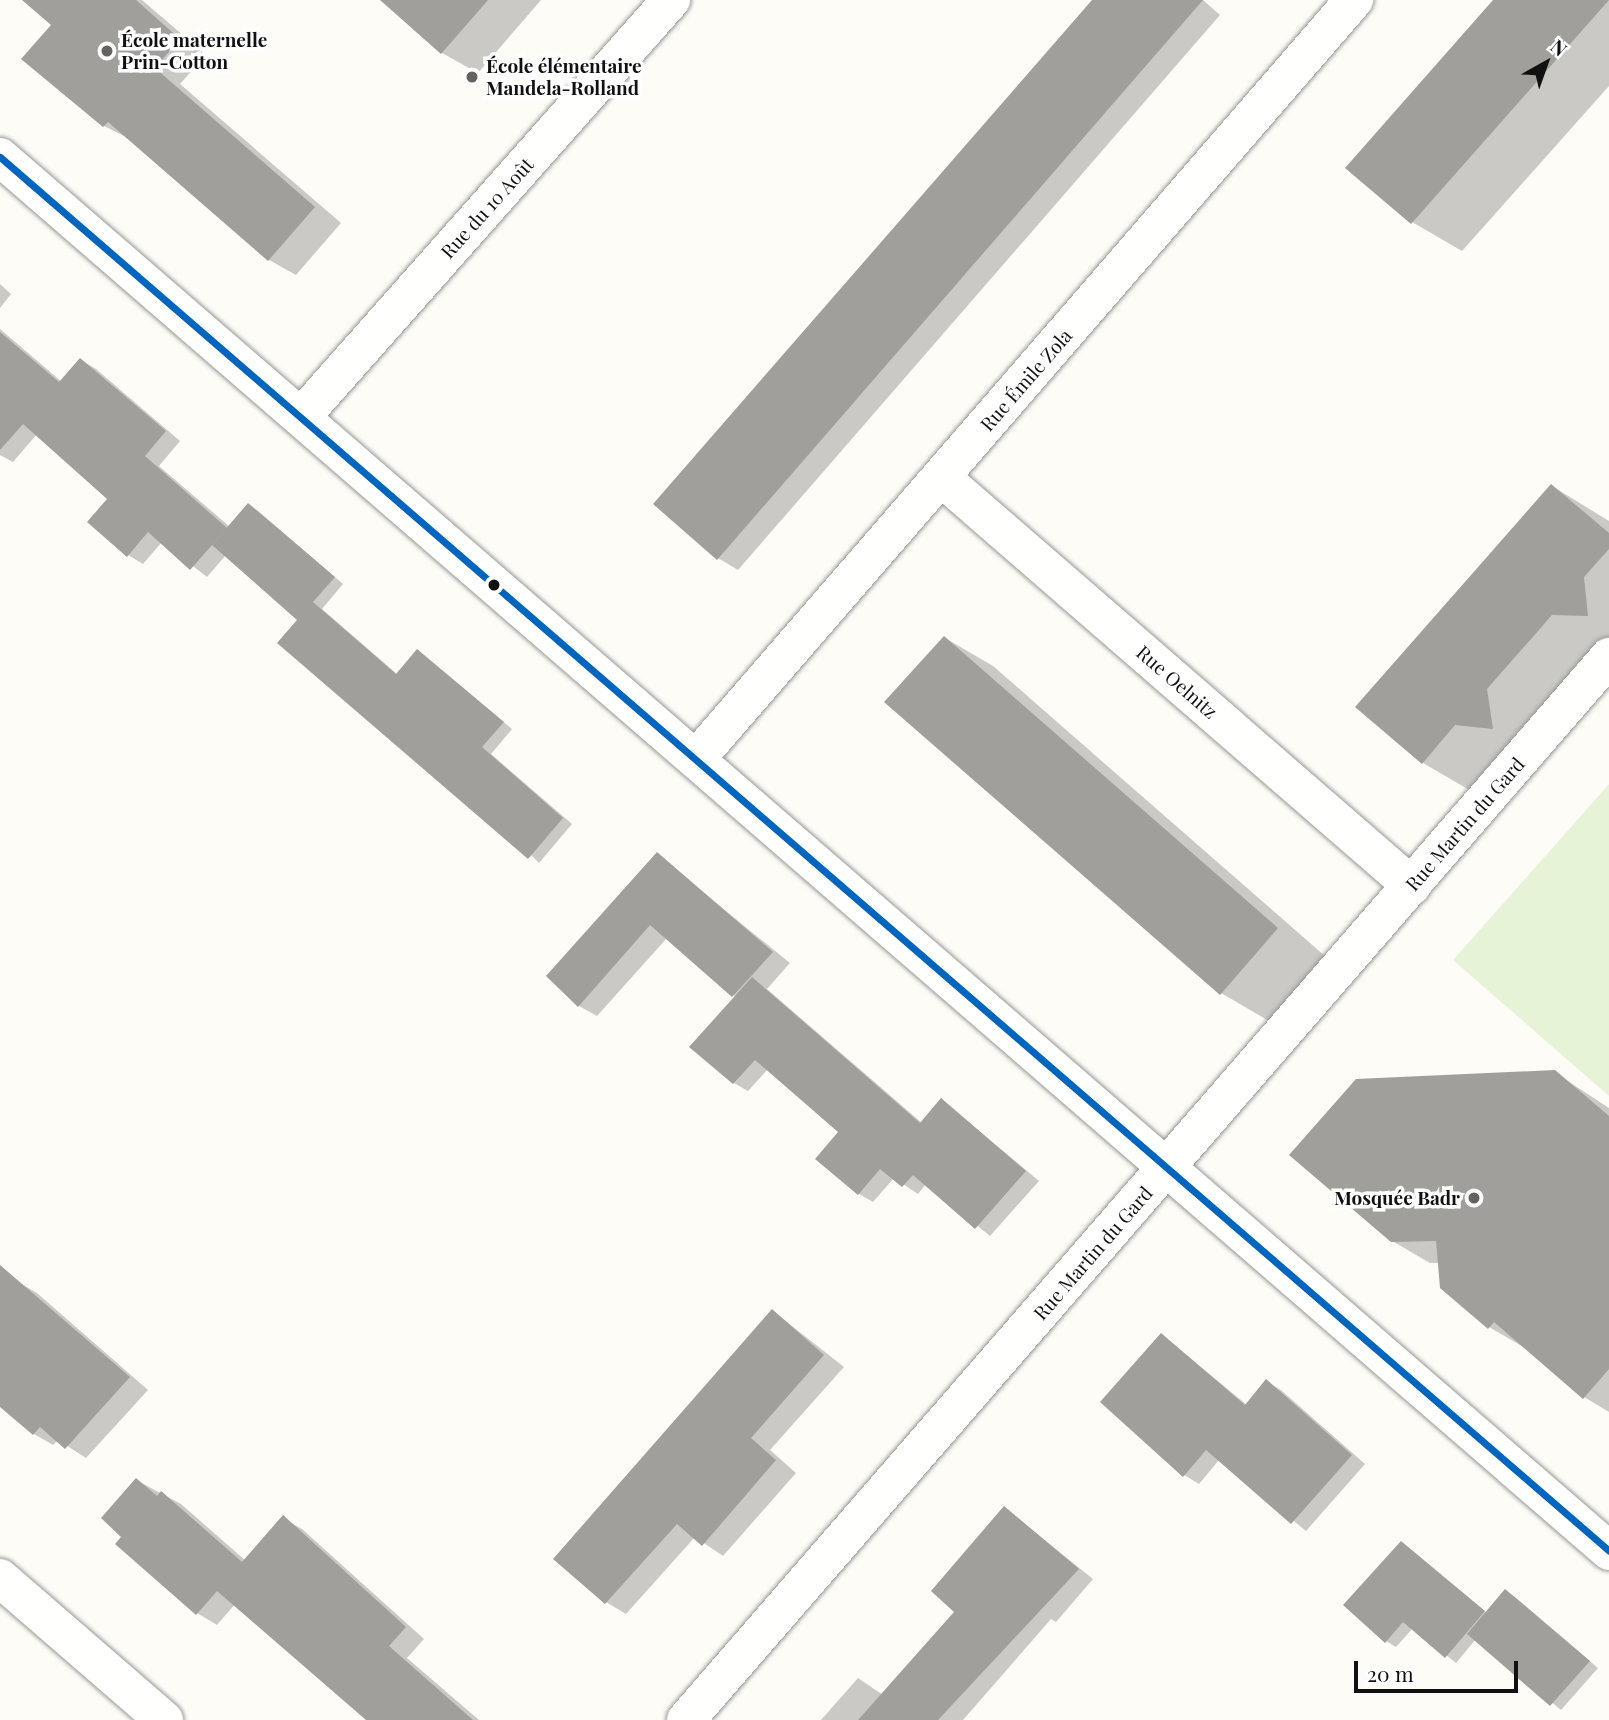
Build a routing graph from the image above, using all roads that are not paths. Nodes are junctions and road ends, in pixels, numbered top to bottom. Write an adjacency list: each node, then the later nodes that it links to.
1 (671, 0): 4 (street, Rue du 10 Août)
2 (1354, 0): 5 (street, Rue Émile Zola)
3 (0, 158): 4 (street)
4 (303, 415): 7 (street)
5 (942, 478): 7 (street, Rue Émile Zola); 8 (street, Rue Oelnitz)
6 (1609, 657): 8 (street, Rue Martin du Gard)
7 (696, 759): 9 (street)
8 (1412, 886): 9 (street, Rue Martin du Gard)
9 (1168, 1167): 10 (street); 13 (street, Rue Martin du Gard)
10 (1609, 1551)
11 (0, 1578): 12 (street)
12 (164, 1720)
13 (686, 1720)

